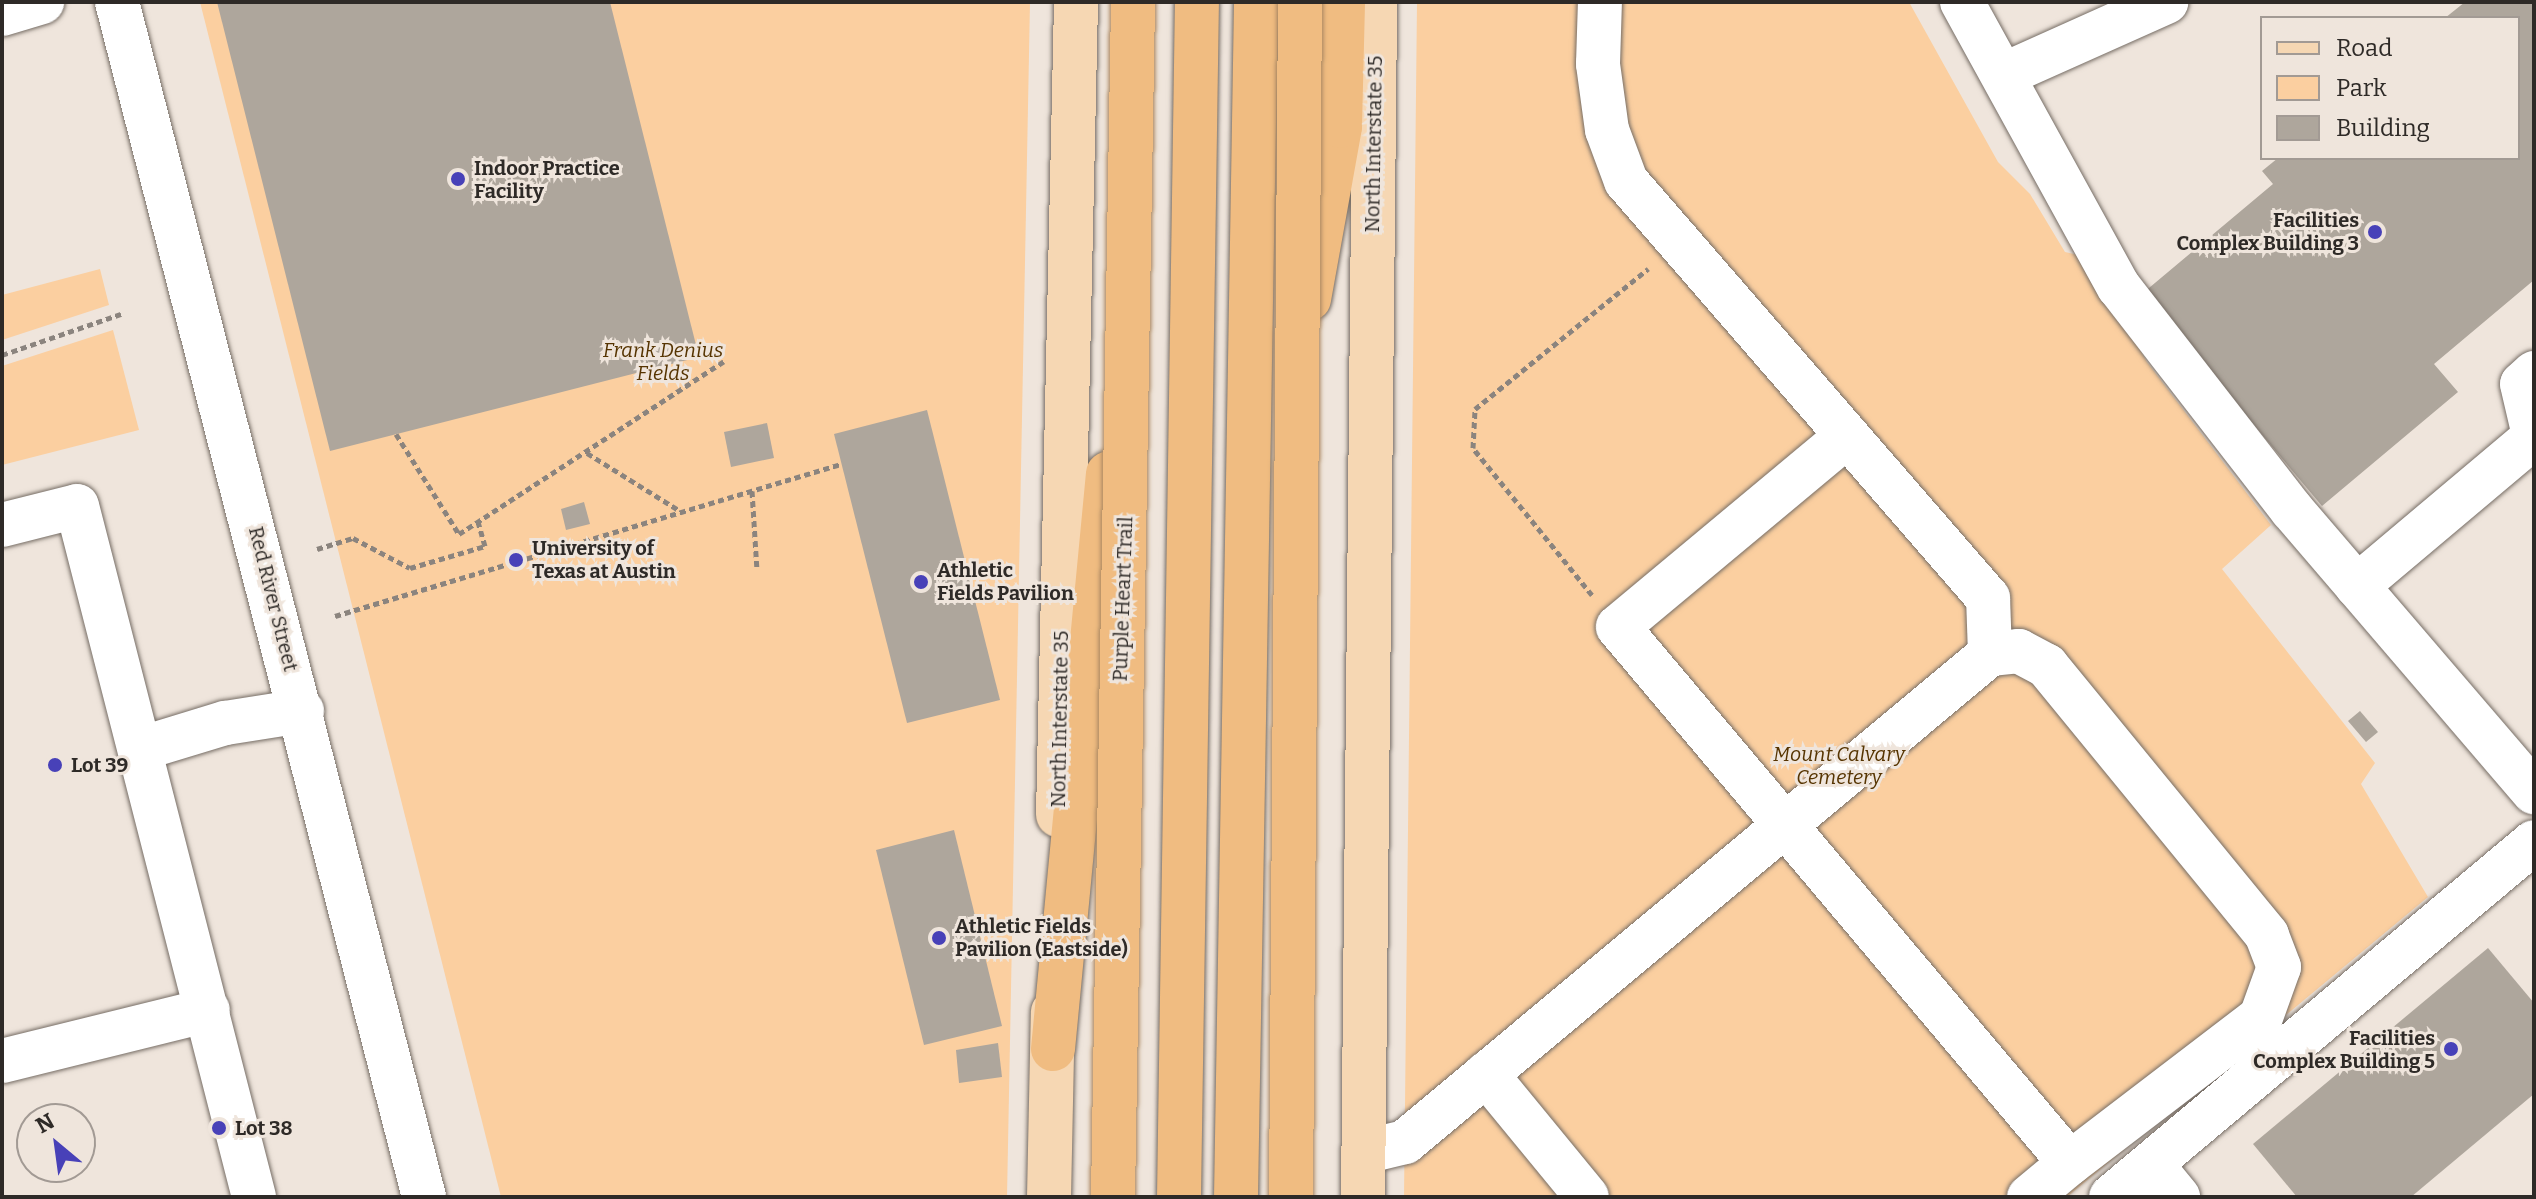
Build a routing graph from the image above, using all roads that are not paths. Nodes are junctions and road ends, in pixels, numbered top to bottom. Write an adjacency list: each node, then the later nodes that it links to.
1 (42, 2): 14 (street)
2 (117, 2): 23 (street, Red River Street)
3 (1076, 2): 29 (main road, North Interstate 35)
4 (1133, 2): 38 (highway, Purple Heart Trail, bridge)
5 (1153, 2): 29 (highway)
6 (1197, 2): 39 (highway)
7 (1256, 2): 22 (highway)
8 (1300, 2): 41 (highway, bridge)
9 (1343, 2): 22 (highway)
10 (1375, 2): 32 (main road, North Interstate 35)
11 (1600, 2): 17 (street)
12 (1962, 2): 15 (street)
13 (2166, 2): 15 (street)
14 (2, 14)
15 (2003, 75): 20 (street)
16 (2534, 373): 18 (street)
17 (1847, 436): 21 (street); 26 (street)
18 (2534, 436): 20 (street)
19 (2, 525): 24 (street)
20 (2357, 586): 25 (street)
21 (1990, 654): 26 (street); 33 (street)
22 (1243, 656): 40 (highway)
23 (302, 711): 24 (street); 36 (street, Red River Street)
24 (143, 748): 28 (street)
25 (2525, 764)
26 (1785, 824): 31 (street); 33 (street)
27 (2534, 842): 34 (street)
28 (208, 1010): 30 (street); 35 (street)
29 (1053, 1049): 37 (main road, North Interstate 35)
30 (2, 1061)
31 (1486, 1074): 32 (street); 43 (street)
32 (1364, 1152): 42 (main road, North Interstate 35)
33 (2070, 1163): 44 (street)
34 (2151, 1164): 45 (street); 46 (street)
35 (254, 1197)
36 (424, 1197)
37 (1049, 1197)
38 (1113, 1197)
39 (1179, 1197)
40 (1236, 1197)
41 (1291, 1197)
42 (1363, 1197)
43 (1587, 1197)
44 (2029, 1197)
45 (2111, 1197)
46 (2178, 1197)

